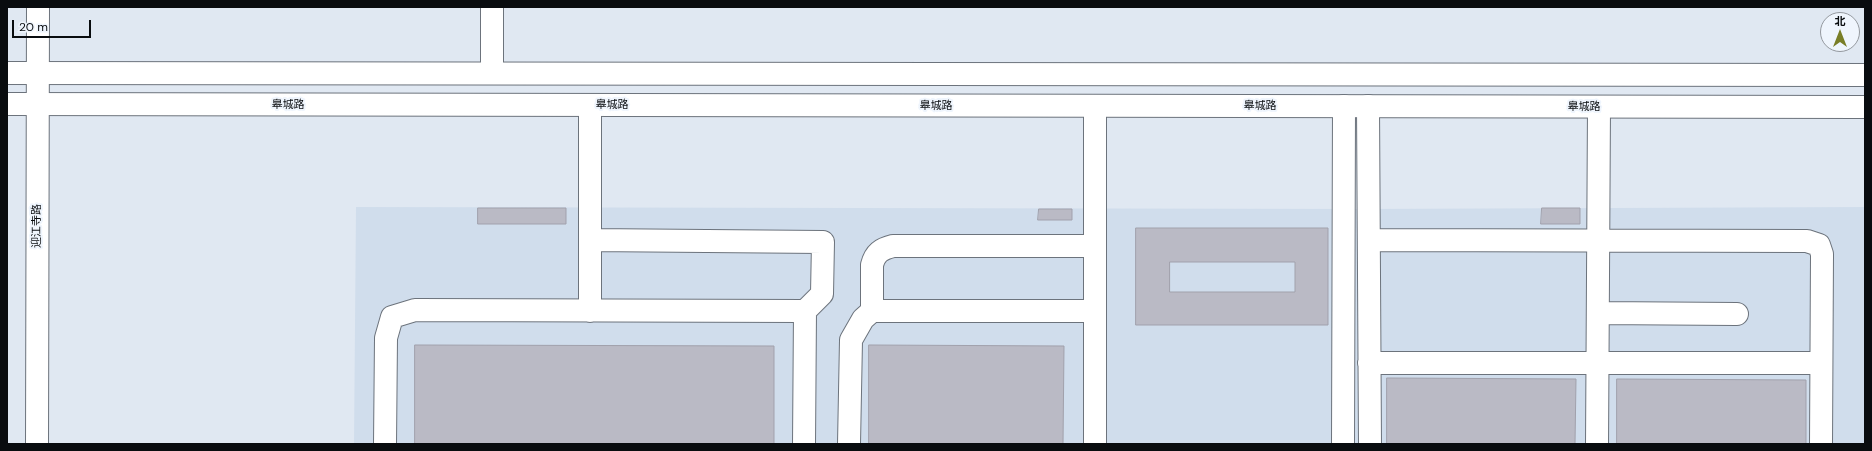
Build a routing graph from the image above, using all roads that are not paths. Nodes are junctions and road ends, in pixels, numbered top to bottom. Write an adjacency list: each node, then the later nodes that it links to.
1 (38, 7): 4 (main road, 迎江寺路)
2 (492, 7): 5 (main road)
3 (7, 73): 4 (main road)
4 (38, 73): 5 (main road); 8 (main road, 迎江寺路)
5 (492, 74): 6 (main road)
6 (1865, 75)
7 (7, 104): 8 (main road, 皋城路)
8 (38, 104): 9 (main road, 皋城路); 28 (main road, 迎江寺路)
9 (590, 105): 10 (main road, 皋城路); 15 (main road)
10 (1095, 106): 11 (main road, 皋城路); 18 (main road)
11 (1344, 106): 12 (main road, 皋城路); 33 (main road)
12 (1368, 106): 13 (main road, 皋城路); 16 (main road)
13 (1599, 107): 14 (main road, 皋城路); 17 (main road)
14 (1865, 107)
15 (590, 240): 19 (main road); 20 (main road)
16 (1369, 240): 17 (main road); 25 (main road)
17 (1598, 240): 23 (main road); 27 (main road)
18 (1095, 246): 21 (main road); 22 (main road)
19 (590, 310): 20 (main road); 29 (main road)
20 (805, 311): 30 (main road)
21 (872, 311): 22 (main road); 31 (main road)
22 (1095, 311): 32 (main road)
23 (1598, 313): 24 (main road); 26 (main road)
24 (1737, 314)
25 (1369, 363): 26 (main road); 34 (main road)
26 (1597, 363): 27 (main road); 35 (main road)
27 (1822, 363): 36 (main road)
28 (37, 444)
29 (385, 444)
30 (804, 444)
31 (849, 444)
32 (1095, 444)
33 (1343, 444)
34 (1370, 444)
35 (1597, 444)
36 (1821, 444)

